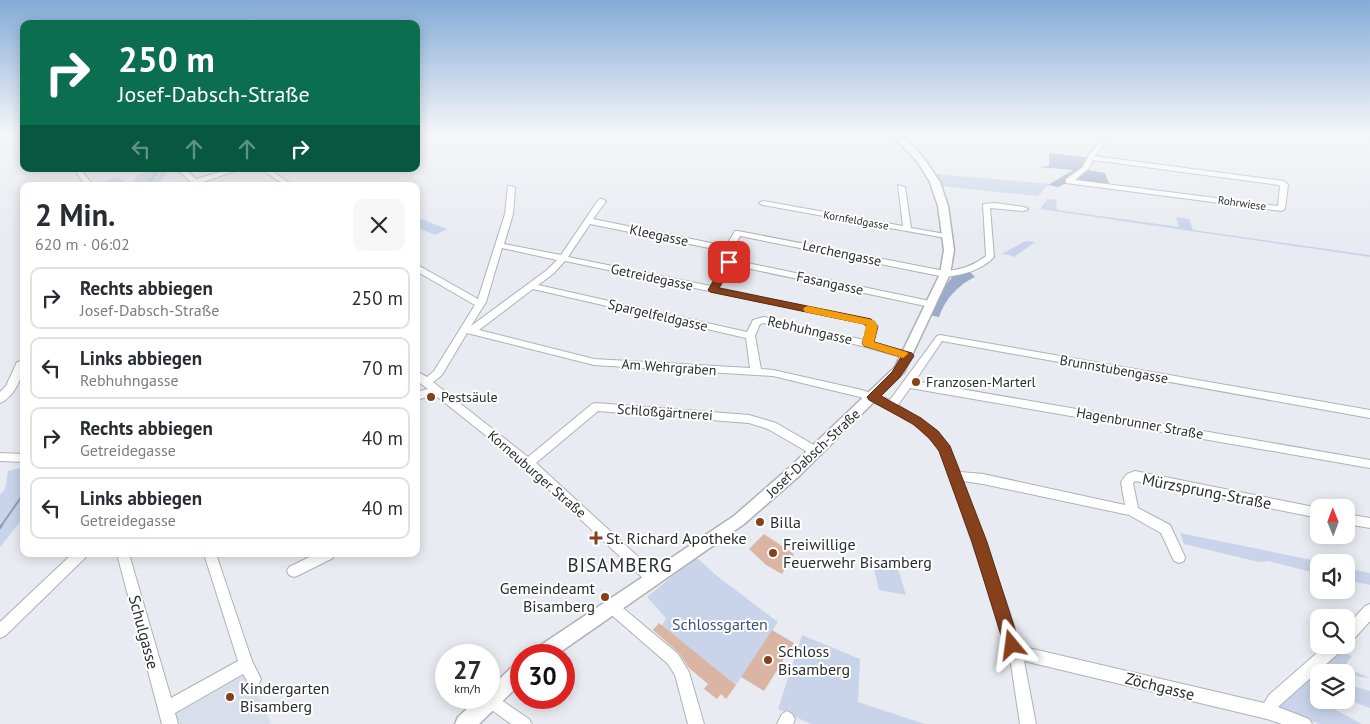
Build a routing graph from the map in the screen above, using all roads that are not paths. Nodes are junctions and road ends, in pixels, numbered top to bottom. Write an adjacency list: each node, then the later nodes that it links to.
1 (926, 168): 17 (main road, Josef-Dabsch-Straße)
2 (1084, 168): 3 (street, Rohrwiese)
3 (1165, 168)
4 (184, 172): 7 (street)
5 (229, 172): 8 (street)
6 (269, 172): 9 (street)
7 (196, 182)
8 (203, 182)
9 (284, 182)
10 (901, 186): 16 (street)
11 (511, 188): 18 (street)
12 (602, 201): 15 (street)
13 (763, 203): 16 (street, Kornfeldgasse)
14 (1024, 209): 23 (street)
15 (589, 221): 19 (street, Kleegasse); 20 (street)
16 (907, 229): 17 (street, Kornfeldgasse)
17 (948, 237): 23 (main road, Josef-Dabsch-Straße)
18 (499, 245): 20 (street, Getreidegasse); 26 (street)
19 (728, 249): 21 (street); 23 (street, Lerchengasse)
20 (563, 258): 24 (street); 25 (street, Getreidegasse)
21 (729, 262): 25 (street); 27 (street, Fasangasse)
22 (420, 269): 26 (street)
23 (945, 274): 27 (main road, Josef-Dabsch-Straße)
24 (531, 286): 28 (street); 29 (street, Spargelfeldgasse)
25 (713, 290): 30 (street, Getreidegasse)
26 (480, 304): 28 (street)
27 (930, 304): 31 (main road, Josef-Dabsch-Straße)
28 (469, 329): 33 (street, Am Wehrgraben); 35 (street)
29 (750, 336): 30 (street, Rebhuhngasse); 33 (street)
30 (868, 344): 31 (street, Rebhuhngasse)
31 (908, 356): 40 (main road, Josef-Dabsch-Straße)
32 (20, 367): 37 (street)
33 (756, 372): 40 (street, Am Wehrgraben)
34 (420, 378): 35 (street, Korneuburger Straße)
35 (426, 383): 38 (street, Korneuburger Straße)
36 (909, 384): 42 (street, Brunnstubengasse); 43 (street, Brunnstubengasse); 48 (street, Hagenbrunner Straße)
37 (5, 388): 41 (street)
38 (436, 391): 39 (street); 47 (street, Korneuburger Straße)
39 (420, 395)
40 (873, 397): 42 (street, Am Wehrgraben); 44 (main road, Josef-Dabsch-Straße)
41 (0, 399)
42 (892, 406): 49 (street, Am Wehrgraben)
43 (1370, 414)
44 (815, 451): 47 (street, Schloßgärtnerei); 60 (main road, Josef-Dabsch-Straße)
45 (0, 457): 46 (street)
46 (20, 458)
47 (528, 463): 60 (street, Korneuburger Straße)
48 (1370, 464)
49 (956, 476): 50 (street); 66 (street, Am Wehrgraben)
50 (1132, 511): 51 (street, Mürzsprung-Straße); 58 (street)
51 (1310, 511)
52 (1355, 520): 53 (street)
53 (1370, 523)
54 (77, 557): 64 (street)
55 (123, 557): 75 (street, Schulgasse)
56 (211, 557): 68 (street)
57 (322, 557): 59 (street)
58 (1179, 557)
59 (294, 571)
60 (654, 578): 61 (main road, Josef-Dabsch-Straße)
61 (612, 606): 65 (main road, Josef-Dabsch-Straße); 78 (street)
62 (1370, 610): 63 (street)
63 (1355, 628)
64 (0, 630)
65 (557, 644)
66 (1015, 652): 74 (street, Zöchgasse); 79 (street, Am Wehrgraben)
67 (1327, 654): 74 (street)
68 (246, 664): 69 (street); 75 (street, Schulgasse)
69 (254, 679)
70 (510, 682): 71 (main road)
71 (500, 692)
72 (500, 707): 77 (street)
73 (482, 709): 76 (main road)
74 (1267, 711): 80 (street, Zöchgasse)
75 (168, 717)
76 (465, 724)
77 (524, 724)
78 (696, 724)
79 (1028, 724)
80 (1304, 724)

